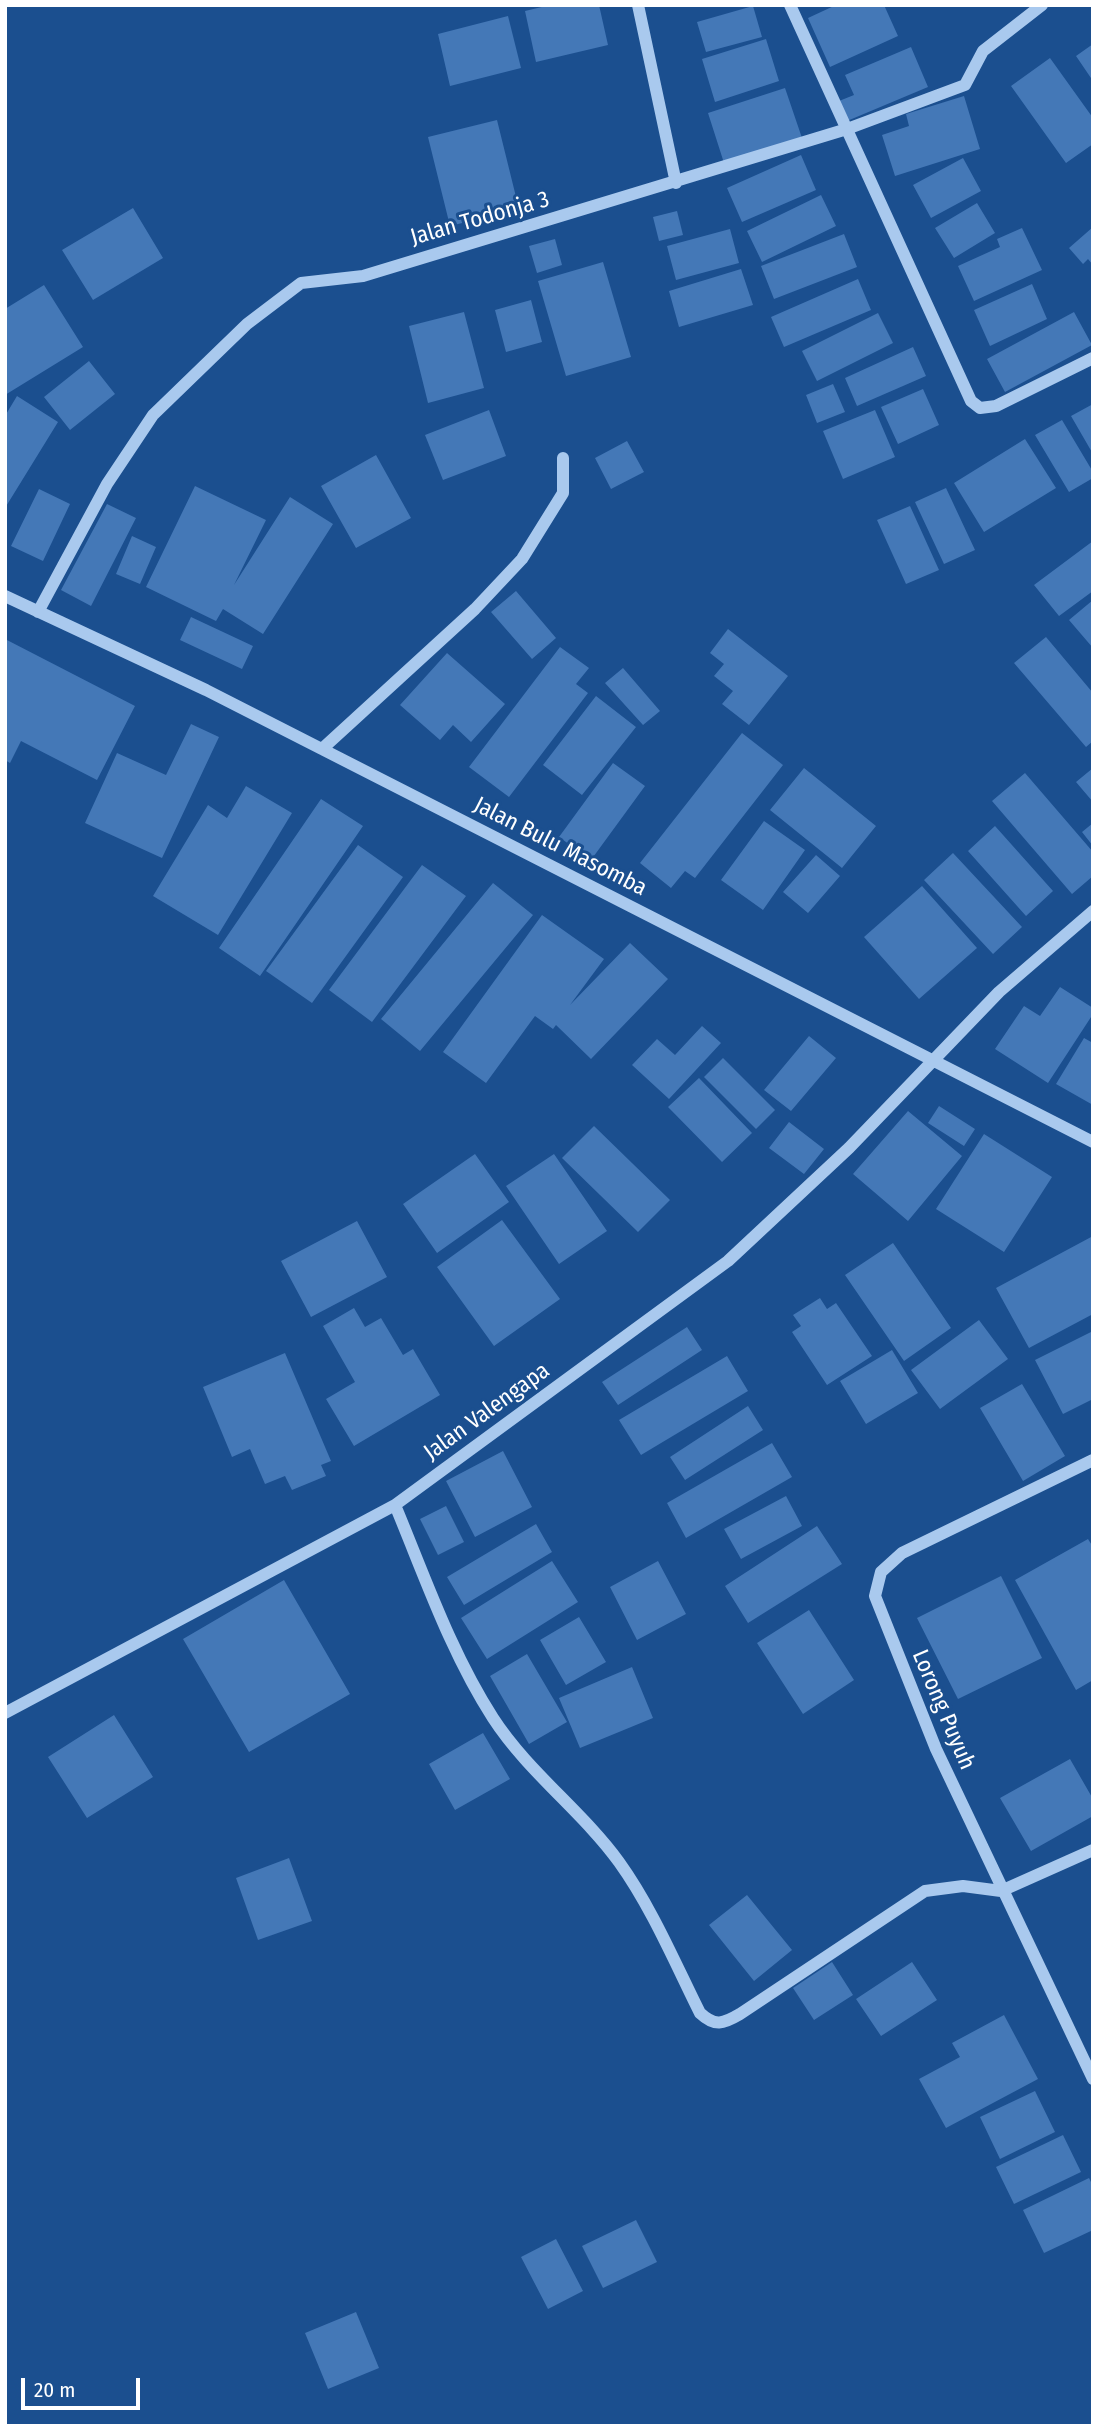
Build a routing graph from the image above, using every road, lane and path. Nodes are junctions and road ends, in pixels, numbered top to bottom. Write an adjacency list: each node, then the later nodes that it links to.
1 (638, 5): 5 (street)
2 (790, 5): 4 (street)
3 (1042, 5): 4 (street, Jalan Todonja 3)
4 (848, 129): 5 (street, Jalan Todonja 3); 6 (street)
5 (676, 183): 9 (street, Jalan Todonja 3)
6 (1093, 358)
7 (563, 458): 10 (street)
8 (5, 596): 9 (street, Jalan Bulu Masomba)
9 (38, 611): 10 (street, Jalan Bulu Masomba)
10 (322, 749): 12 (street, Jalan Bulu Masomba)
11 (1093, 911): 12 (street, Jalan Valengapa)
12 (934, 1060): 13 (street, Jalan Bulu Masomba); 15 (street, Jalan Valengapa)
13 (1093, 1142)
14 (1093, 1460): 18 (street, Lorong Puyuh)
15 (395, 1505): 16 (street, Jalan Valengapa); 18 (street)
16 (5, 1713)
17 (1093, 1850): 18 (street)
18 (1001, 1891): 19 (street, Lorong Puyuh)
19 (1093, 2078)

